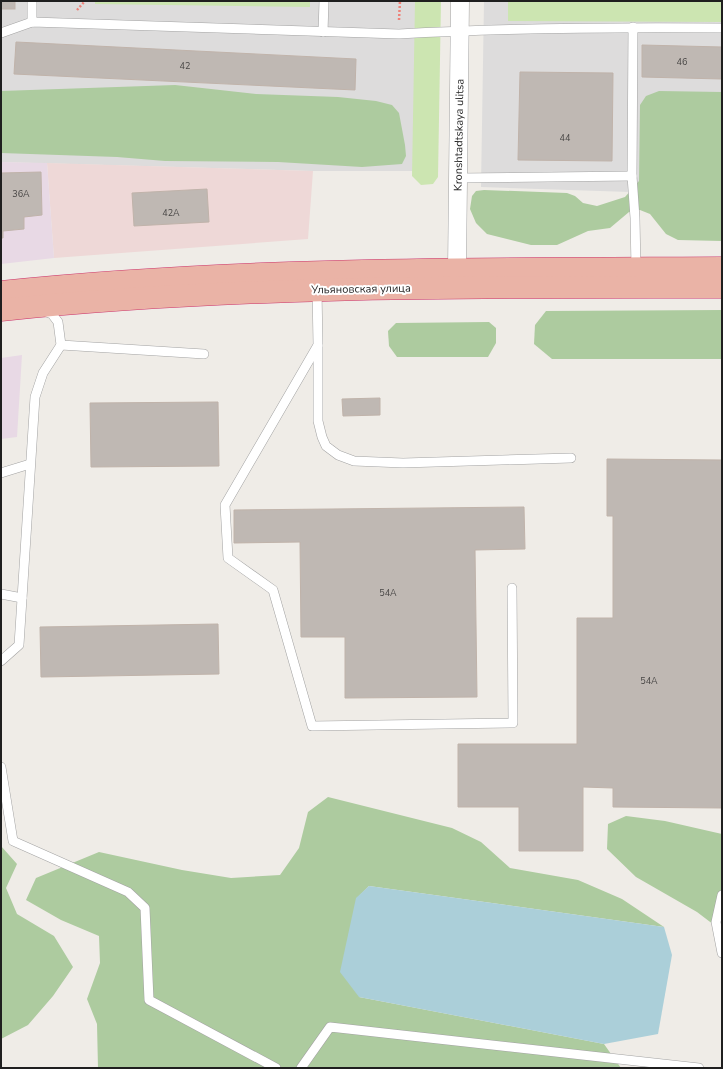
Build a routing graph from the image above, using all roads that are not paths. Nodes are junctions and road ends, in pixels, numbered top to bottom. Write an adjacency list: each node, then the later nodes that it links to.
1 (32, 1): 4 (lane)
2 (324, 1): 8 (lane)
3 (460, 1): 7 (street, Kronshtadtskaya ulitsa)
4 (32, 22): 8 (lane); 9 (lane)
5 (633, 27): 6 (lane); 7 (lane); 10 (lane)
6 (722, 28)
7 (460, 30): 8 (lane); 11 (street, Kronshtadtskaya ulitsa)
8 (323, 32)
9 (1, 33)
10 (632, 176): 11 (lane); 12 (lane)
11 (458, 178): 14 (street, Kronshtadtskaya ulitsa)
12 (636, 268): 13 (highway, Ульяновская улица); 14 (highway, Ульяновская улица)
13 (722, 268)
14 (457, 278): 15 (highway, Ульяновская улица); 16 (highway, Ульяновская улица); 17 (highway, Ульяновская улица)
15 (722, 287)
16 (317, 290): 18 (highway, Ульяновская улица); 23 (lane)
17 (1, 292)
18 (80, 302): 19 (highway, Ульяновская улица); 21 (lane)
19 (29, 307): 20 (highway, Ульяновская улица); 21 (lane)
20 (1, 310)
21 (59, 327): 22 (lane)
22 (61, 345): 24 (lane); 26 (lane)
23 (318, 345): 25 (lane); 28 (lane)
24 (204, 354)
25 (571, 458)
26 (30, 464): 27 (lane); 30 (lane)
27 (1, 473)
28 (512, 588)
29 (1, 594): 30 (lane)
30 (22, 598): 31 (lane)
31 (1, 661)
32 (1, 767): 35 (lane)
33 (722, 896): 34 (lane)
34 (722, 953)
35 (276, 1068)
36 (301, 1068): 37 (lane)
37 (699, 1068)

